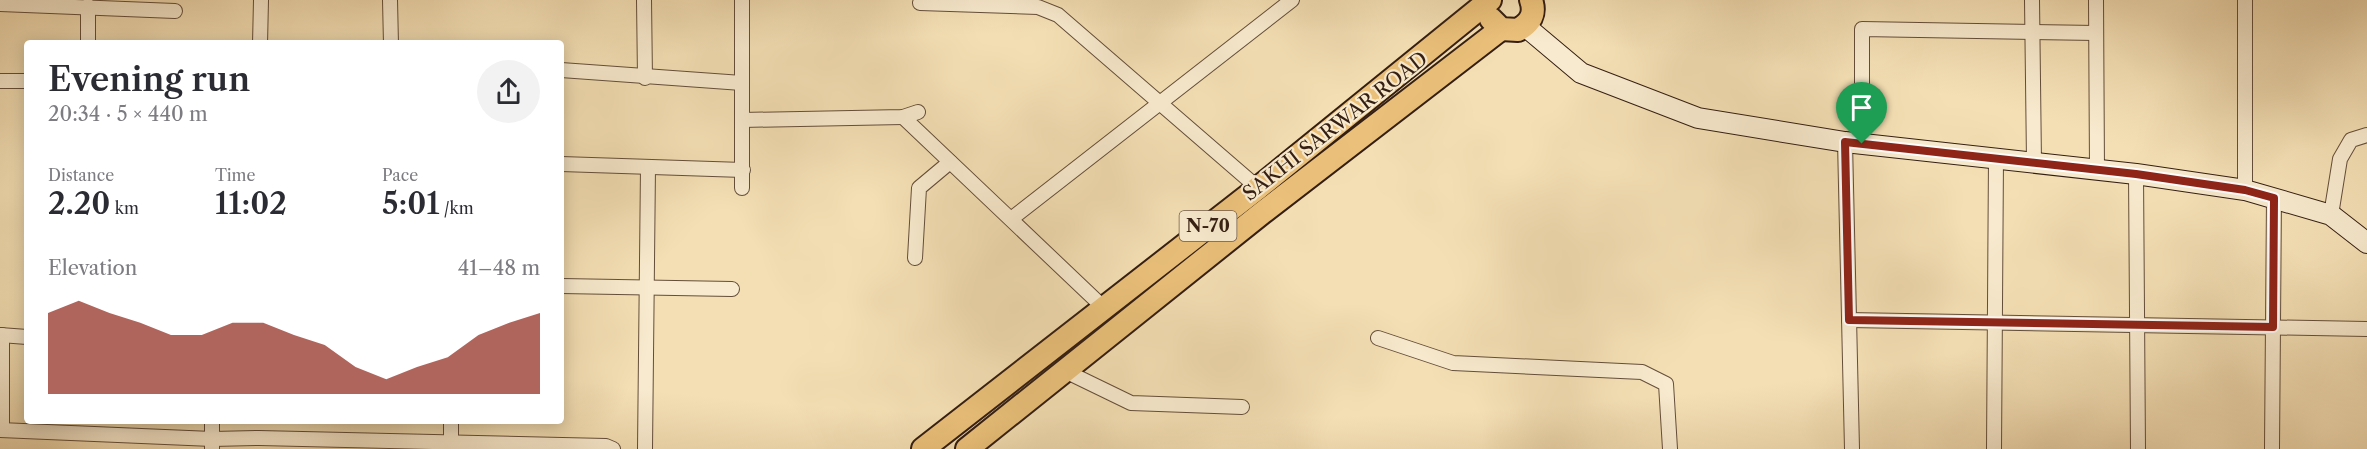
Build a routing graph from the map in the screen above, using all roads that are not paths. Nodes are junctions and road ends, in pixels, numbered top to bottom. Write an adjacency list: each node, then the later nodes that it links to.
1 (261, 0): 19 (street)
2 (390, 0): 20 (street)
3 (644, 0): 22 (street)
4 (742, 0): 25 (street)
5 (1292, 0): 26 (street)
6 (1490, 0): 15 (highway, N-70); 41 (highway, SAKHI SARWAR ROAD / N-70)
7 (2031, 0): 16 (street)
8 (2096, 0): 17 (street)
9 (2245, 0): 42 (street)
10 (0, 3): 12 (street)
11 (920, 3): 26 (street)
12 (88, 6): 14 (street); 18 (street)
13 (1534, 9): 15 (highway); 31 (main road)
14 (175, 10)
15 (1501, 29): 60 (highway, SAKHI SARWAR ROAD / N-70)
16 (2032, 32): 17 (street); 31 (street); 34 (street)
17 (2096, 33): 37 (street)
18 (88, 40)
19 (260, 40)
20 (391, 40)
21 (564, 70): 22 (street)
22 (645, 78): 25 (street)
23 (0, 81): 24 (street)
24 (24, 81)
25 (742, 83): 29 (street)
26 (1160, 103): 41 (street); 45 (street)
27 (918, 112): 28 (street)
28 (903, 117): 29 (street); 33 (street)
29 (742, 120): 38 (street)
30 (2367, 135): 44 (street)
31 (1853, 143): 32 (main road); 52 (street)
32 (1996, 158): 34 (main road); 53 (street)
33 (950, 162): 45 (street); 47 (street)
34 (2034, 162): 37 (main road)
35 (564, 164): 36 (street)
36 (648, 167): 38 (street); 49 (street)
37 (2097, 169): 39 (main road)
38 (743, 170): 40 (street)
39 (2136, 174): 42 (main road); 54 (street)
40 (742, 188)
41 (1257, 188): 51 (highway, SAKHI SARWAR ROAD / N-70)
42 (2245, 190): 43 (main road)
43 (2274, 198): 44 (main road); 55 (street)
44 (2331, 215): 46 (main road)
45 (1011, 219): 51 (street)
46 (2367, 243)
47 (915, 258)
48 (564, 286): 49 (street)
49 (647, 288): 50 (street); 69 (street)
50 (732, 289)
51 (1104, 308): 70 (highway, SAKHI SARWAR ROAD / N-70)
52 (1849, 320): 53 (street); 73 (street)
53 (1995, 323): 54 (street); 74 (street)
54 (2138, 325): 55 (street); 75 (street)
55 (2273, 327): 56 (street); 76 (street)
56 (2367, 329)
57 (1, 335): 58 (street); 64 (street)
58 (24, 337)
59 (1378, 338): 72 (street)
60 (1065, 371): 61 (street); 71 (highway, SAKHI SARWAR ROAD / N-70)
61 (1242, 407)
62 (212, 424): 66 (street)
63 (452, 424): 65 (street)
64 (1, 430): 66 (street)
65 (451, 443): 66 (street); 67 (street)
66 (212, 444)
67 (532, 447): 68 (street)
68 (613, 449)
69 (645, 449)
70 (923, 449)
71 (967, 449)
72 (1670, 449)
73 (1852, 449)
74 (1994, 449)
75 (2138, 449)
76 (2272, 449)

